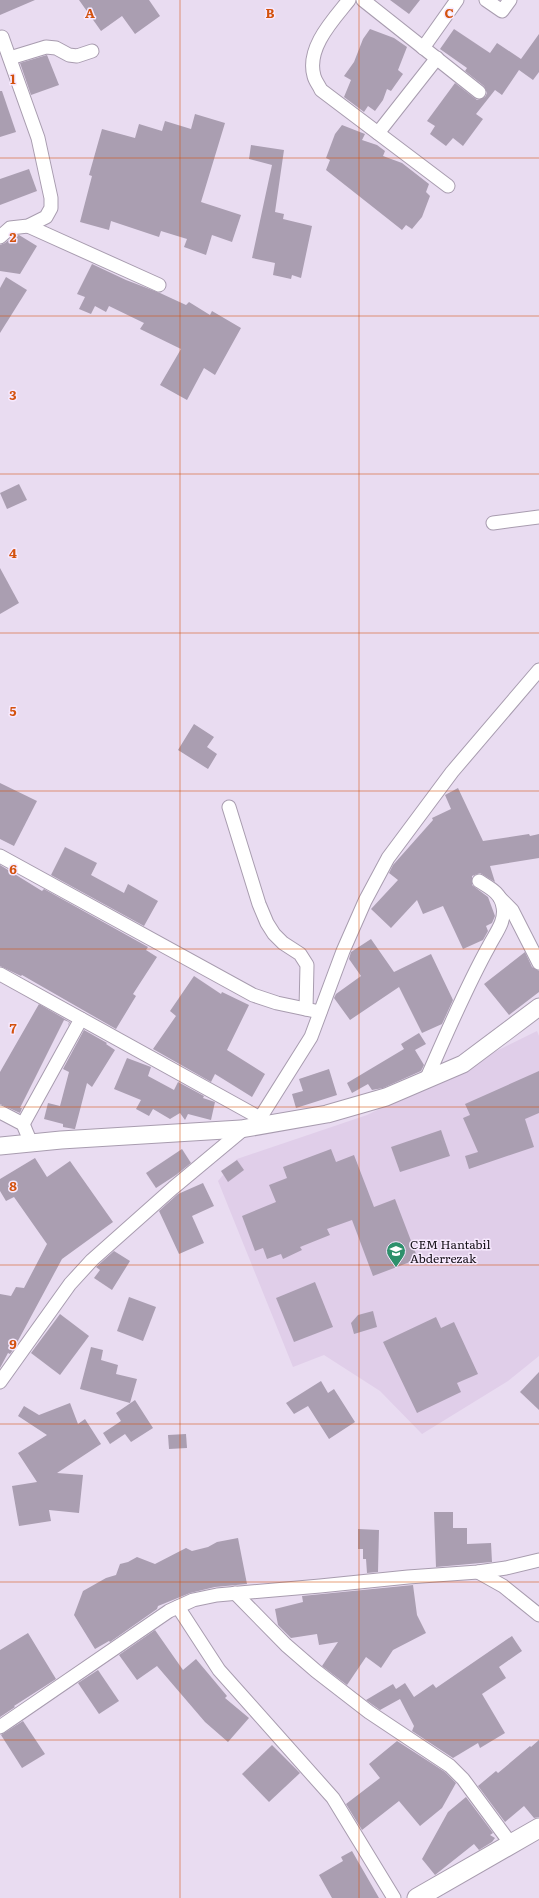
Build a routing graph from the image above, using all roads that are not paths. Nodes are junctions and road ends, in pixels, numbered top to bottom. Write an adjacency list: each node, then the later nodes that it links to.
1 (349, 0): 12 (street)
2 (363, 0): 7 (street)
3 (457, 0): 7 (street)
4 (486, 0): 5 (street)
5 (510, 0)
6 (0, 38): 9 (street)
7 (423, 48): 10 (street)
8 (92, 51): 9 (street)
9 (10, 58): 14 (street)
10 (437, 58): 11 (street); 12 (street)
11 (479, 92)
12 (378, 133): 13 (street)
13 (448, 186)
14 (28, 226): 15 (street); 16 (street)
15 (0, 237)
16 (160, 285)
17 (539, 517): 18 (street)
18 (493, 523)
19 (539, 670): 28 (street)
20 (229, 807): 27 (street)
21 (0, 856): 27 (street)
22 (479, 881): 23 (street)
23 (500, 898): 24 (street); 30 (street)
24 (539, 963)
25 (0, 974): 29 (street)
26 (538, 1008): 30 (street)
27 (306, 1009): 28 (street)
28 (320, 1012): 33 (street)
29 (81, 1019): 32 (street); 33 (street)
30 (426, 1080): 33 (street)
31 (0, 1112): 32 (street)
32 (23, 1124): 34 (street)
33 (253, 1124): 34 (street); 36 (street)
34 (31, 1142): 35 (street)
35 (0, 1146)
36 (0, 1382)
37 (539, 1560): 38 (street)
38 (478, 1572): 39 (street); 41 (street)
39 (235, 1593): 40 (street); 44 (street)
40 (178, 1607): 42 (street); 45 (street)
41 (539, 1615)
42 (0, 1727)
43 (539, 1828): 44 (main road)
44 (511, 1844): 46 (main road)
45 (394, 1898)
46 (417, 1898)

